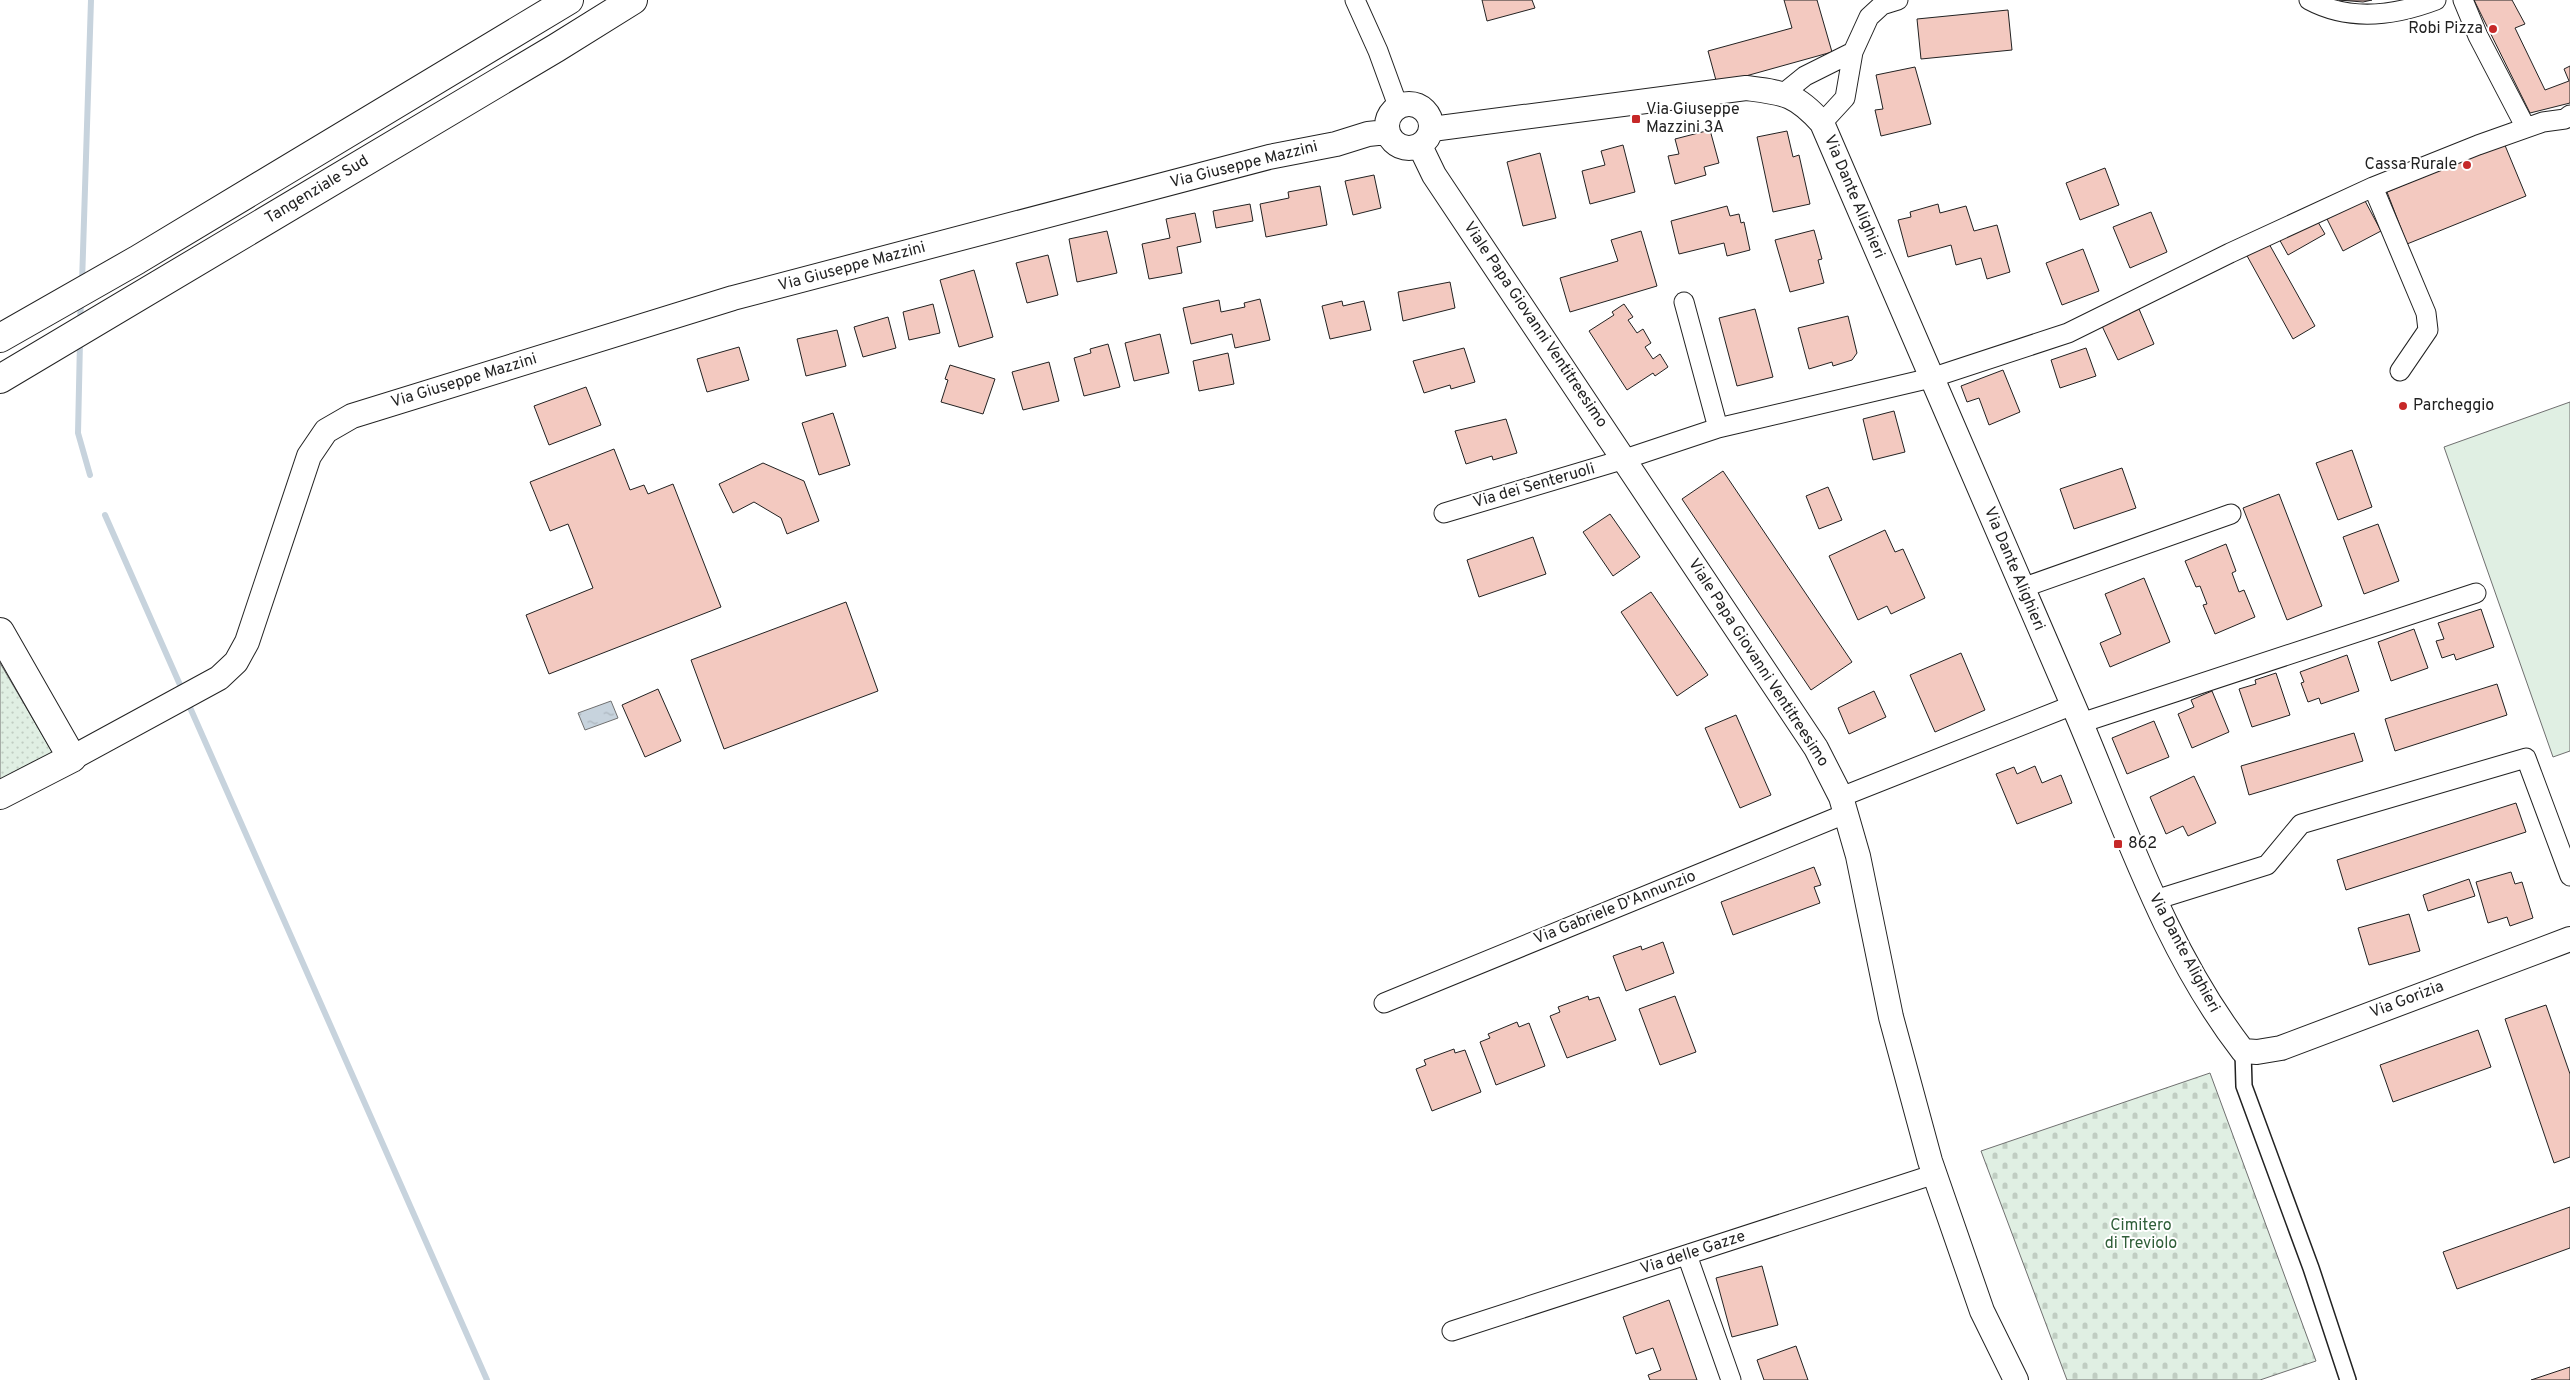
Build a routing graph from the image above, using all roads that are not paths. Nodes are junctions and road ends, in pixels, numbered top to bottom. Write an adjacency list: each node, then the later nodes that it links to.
1 (569, 0): 18 (highway, Tangenziale Sud)
2 (632, 0): 21 (highway, Tangenziale Sud)
3 (1355, 0): 10 (street)
4 (1898, 0): 8 (street)
5 (2309, 0): 6 (street)
6 (2436, 0)
7 (2463, 0): 13 (street)
8 (1853, 52): 9 (street); 12 (street)
9 (1784, 93): 12 (street, Via Dante Alighieri); 15 (street)
10 (1398, 106): 14 (street); 15 (street)
11 (2568, 119): 13 (street, Via dei Senteruoli)
12 (1822, 123): 20 (street, Via Dante Alighieri)
13 (2526, 128): 16 (street, Via dei Senteruoli)
14 (1387, 132): 15 (street); 30 (street, Via Giuseppe Mazzini)
15 (1426, 138): 23 (street, Viale Papa Giovanni Ventitreesimo)
16 (2373, 187): 19 (street); 20 (street, Via dei Senteruoli)
17 (1684, 302): 22 (street)
18 (0, 338)
19 (2400, 371)
20 (1931, 378): 22 (street, Via dei Senteruoli); 26 (street, Via Dante Alighieri)
21 (0, 379)
22 (1718, 428): 23 (street, Via dei Senteruoli)
23 (1625, 459): 24 (street, Via dei Senteruoli); 32 (street, Viale Papa Giovanni Ventitreesimo)
24 (1444, 513)
25 (2231, 514): 26 (street)
26 (2022, 588): 29 (street, Via Dante Alighieri)
27 (2476, 593): 29 (street, Via Gabriele D'Annunzio)
28 (0, 632): 30 (highway)
29 (2077, 714): 32 (street, Via Gabriele D'Annunzio); 34 (street, Via Dante Alighieri)
30 (72, 758): 31 (highway)
31 (0, 795)
32 (1843, 805): 36 (street, Via Gabriele D'Annunzio); 38 (street, Viale Papa Giovanni Ventitreesimo)
33 (2570, 876): 34 (street)
34 (2155, 900): 37 (street, Via Dante Alighieri)
35 (2570, 938): 37 (street, Via Gorizia)
36 (1384, 1003)
37 (2242, 1051): 43 (street)
38 (1935, 1174): 39 (street, Via delle Gazze); 42 (street, Viale Papa Giovanni Ventitreesimo)
39 (1687, 1255): 40 (street, Via delle Gazze); 41 (street)
40 (1452, 1331)
41 (1731, 1380)
42 (2016, 1380)
43 (2348, 1380)

